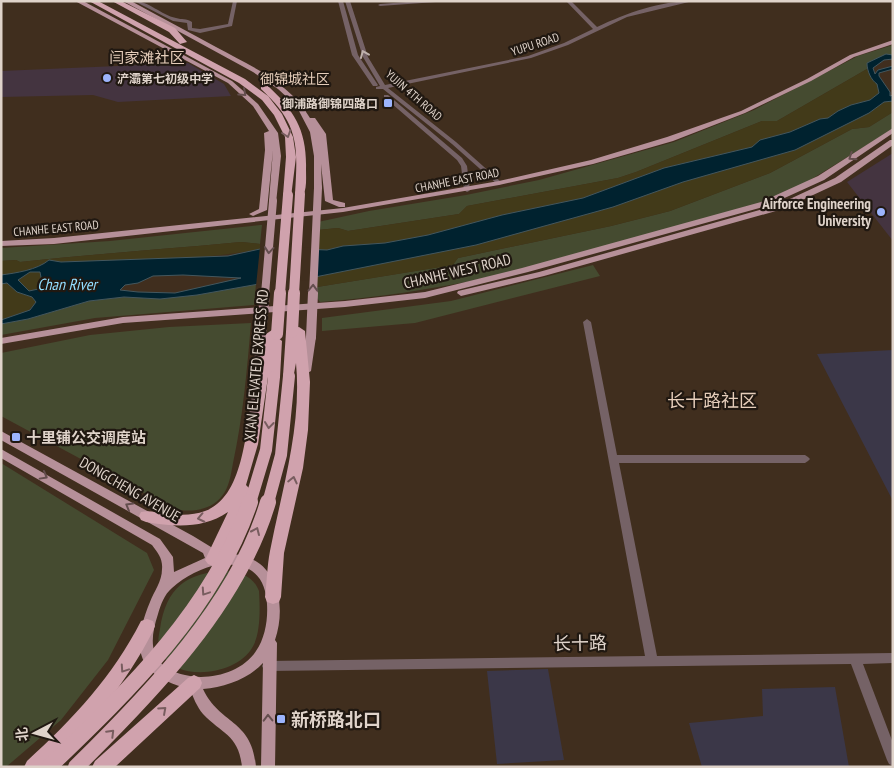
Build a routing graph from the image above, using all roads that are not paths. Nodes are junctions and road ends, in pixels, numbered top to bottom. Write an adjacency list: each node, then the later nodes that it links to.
1 (78, 1): 20 (main road)
2 (86, 1): 16 (highway)
3 (92, 1): 16 (highway, XI'AN ELEVATED EXPRESS RD)
4 (107, 1): 19 (highway, XI'AN ELEVATED EXPRESS RD)
5 (115, 1): 19 (highway)
6 (126, 1): 23 (main road)
7 (136, 1): 8 (street)
8 (235, 1)
9 (340, 1): 21 (street, YUJIN 4TH ROAD)
10 (347, 1): 21 (street, YUJIN 4TH ROAD, one-way to 10)
11 (448, 1): 14 (street)
12 (568, 1): 15 (street)
13 (692, 1): 15 (street, YUPU ROAD)
14 (380, 4)
15 (596, 29): 21 (street, YUPU ROAD)
16 (148, 31): 18 (highway, XI'AN ELEVATED EXPRESS RD)
17 (893, 41): 26 (main road, CHANHE EAST ROAD)
18 (170, 42): 20 (main road); 34 (highway, XI'AN ELEVATED EXPRESS RD, one-way to 34, bridge)
19 (183, 42): 33 (highway, XI'AN ELEVATED EXPRESS RD, bridge)
20 (196, 63): 22 (main road, one-way to 22)
21 (381, 88): 26 (street, YUJIN 4TH ROAD); 27 (street, YUJIN 4TH ROAD)
22 (256, 105): 29 (main road); 38 (main road, one-way to 38, bridge)
23 (301, 109): 28 (main road); 37 (main road, one-way to 23, bridge)
24 (893, 130): 35 (main road, CHANHE WEST ROAD, one-way to 35)
25 (893, 142): 36 (main road, CHANHE WEST ROAD)
26 (497, 182): 27 (main road, CHANHE EAST ROAD)
27 (467, 188): 28 (main road, CHANHE EAST ROAD); 31 (main road, CHANHE EAST ROAD)
28 (342, 205): 29 (main road, CHANHE EAST ROAD)
29 (253, 214): 30 (main road, CHANHE EAST ROAD)
30 (1, 238)
31 (1, 244)
32 (587, 322): 42 (street)
33 (295, 332): 37 (highway); 58 (highway, XI'AN ELEVATED EXPRESS RD, one-way to 33, bridge)
34 (274, 334): 38 (highway); 57 (highway, XI'AN ELEVATED EXPRESS RD, one-way to 57, bridge)
35 (1, 341)
36 (1, 346)
37 (304, 382): 47 (highway, one-way to 37)
38 (259, 387): 39 (highway)
39 (256, 423): 44 (highway, one-way to 44); 45 (highway)
40 (1, 435): 44 (main road, DONGCHENG AVENUE, one-way to 40)
41 (1, 452): 46 (main road, one-way to 46)
42 (614, 459): 43 (street); 52 (street)
43 (806, 459)
44 (146, 516): 45 (main road, DONGCHENG AVENUE)
45 (213, 560): 46 (main road); 47 (main road)
46 (163, 590): 48 (main road)
47 (273, 597): 49 (main road)
48 (147, 626): 54 (main road); 56 (highway, one-way to 56)
49 (270, 634): 53 (main road); 54 (main road)
50 (854, 658): 51 (street, 长十路); 52 (street, 长十路); 55 (street)
51 (893, 658)
52 (652, 660): 53 (street, 长十路)
53 (268, 666): 61 (main road, one-way to 53)
54 (194, 683): 59 (highway, one-way to 54); 60 (main road)
55 (893, 760)
56 (33, 767)
57 (49, 767)
58 (76, 767)
59 (101, 767)
60 (249, 767)
61 (268, 767)

